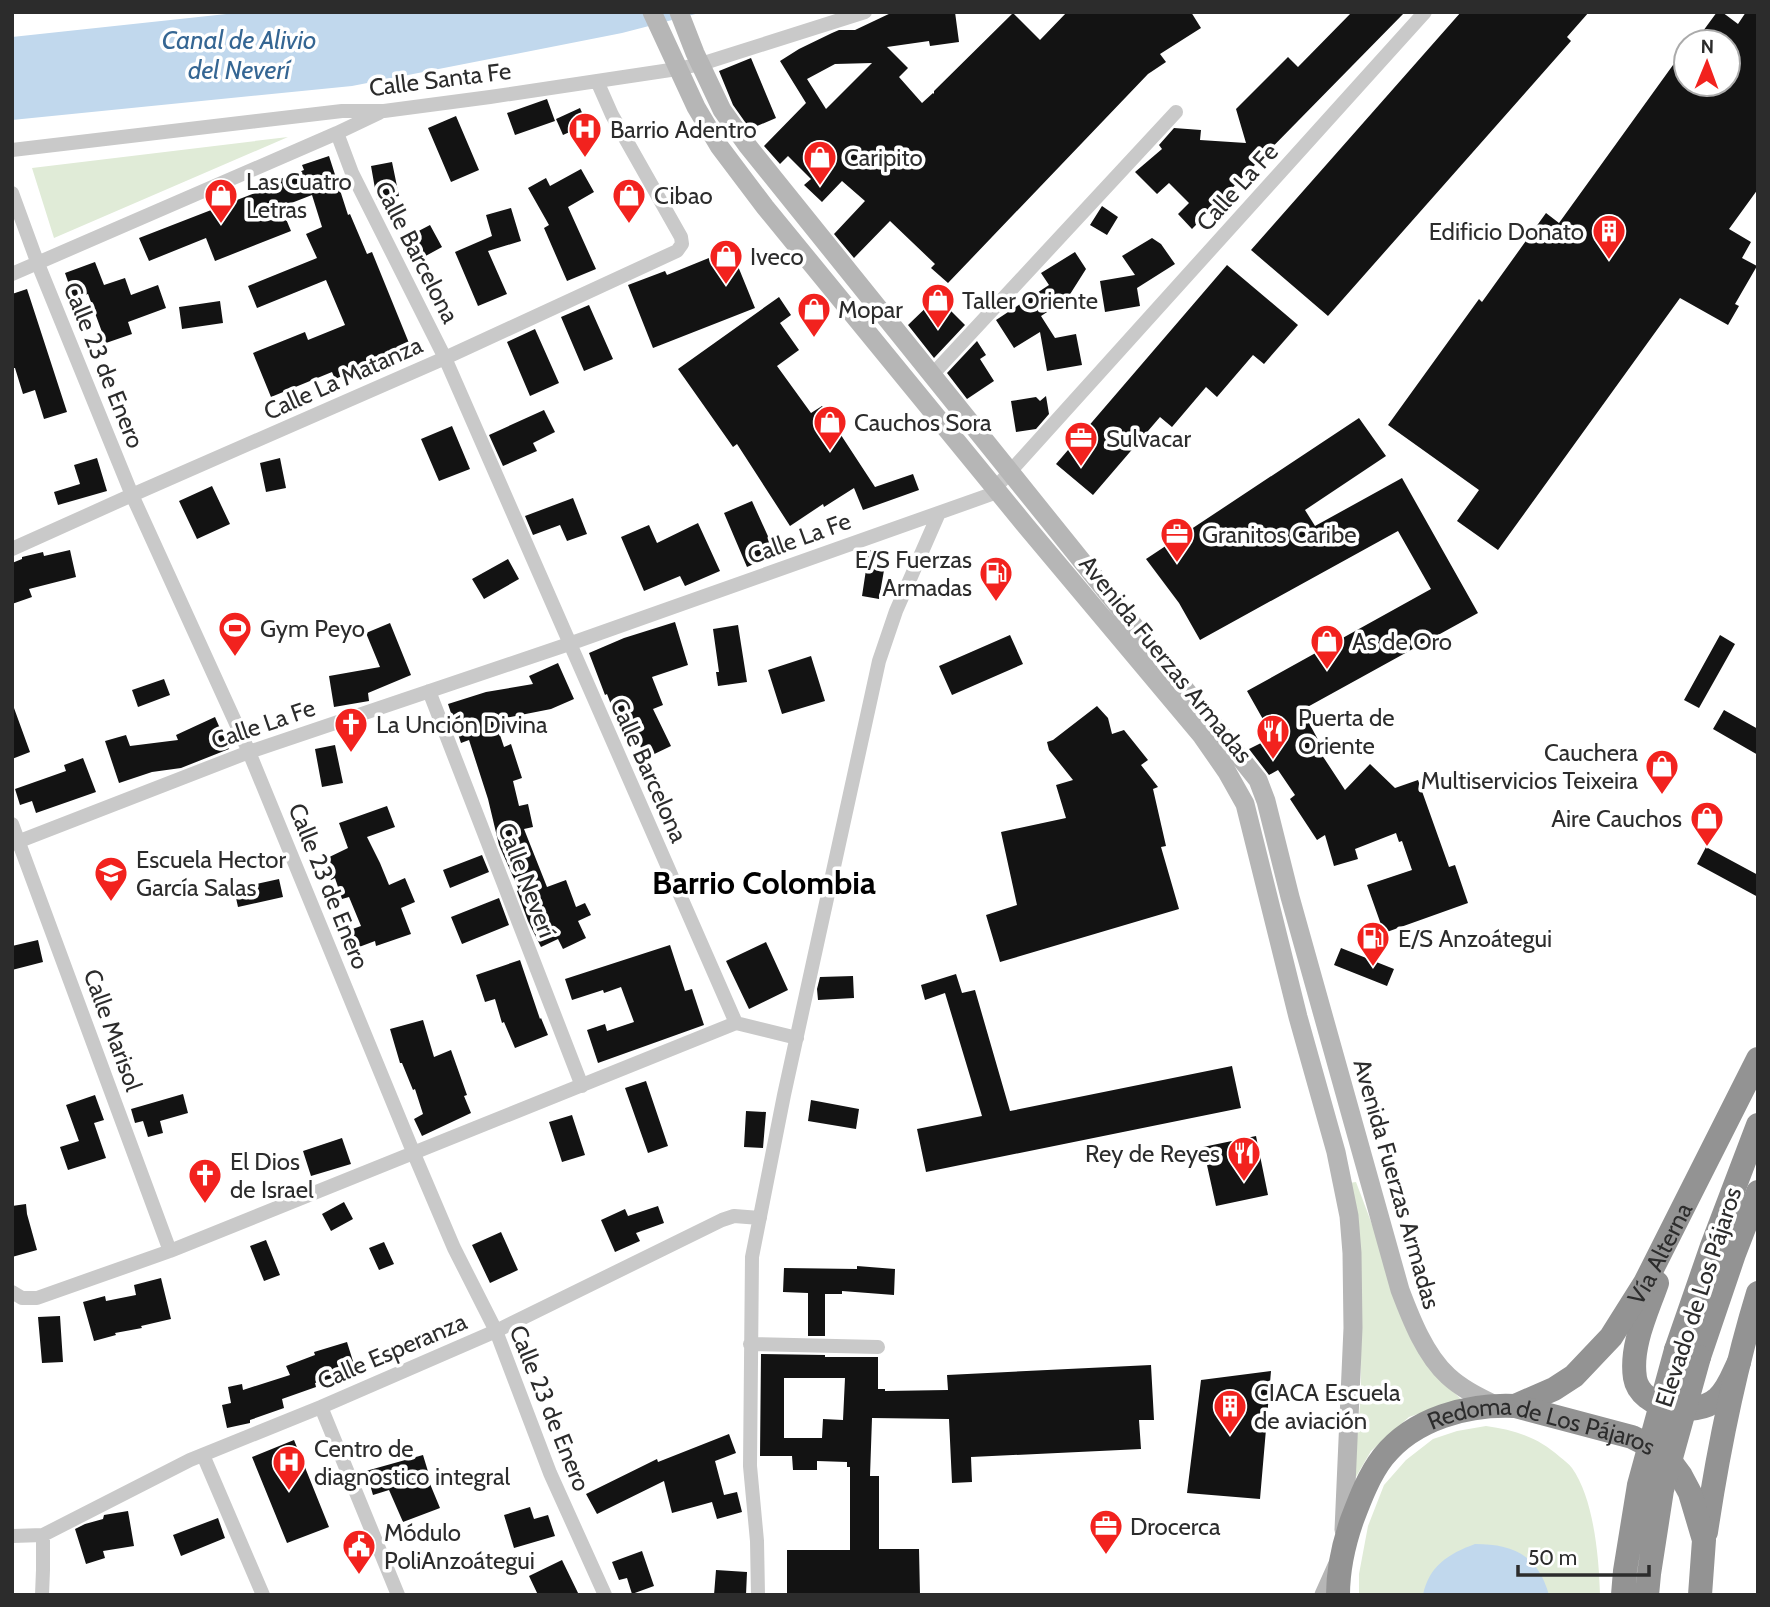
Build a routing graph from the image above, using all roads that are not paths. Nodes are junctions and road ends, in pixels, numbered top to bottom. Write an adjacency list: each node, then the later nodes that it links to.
1 (652, 12): 6 (street, Avenida Fuerzas Armadas)
2 (679, 12): 5 (street, Avenida Fuerzas Armadas)
3 (865, 12): 5 (street, Calle Santa Fe)
4 (1425, 12): 17 (street, Calle La Fe)
5 (698, 58): 6 (street, Calle Santa Fe); 16 (street, Avenida Fuerzas Armadas)
6 (673, 60): 7 (street, Calle Santa Fe); 18 (street, Avenida Fuerzas Armadas)
7 (597, 81): 8 (street, Calle Santa Fe); 15 (street, Calle La Matanza)
8 (384, 111): 10 (street); 11 (street, Calle Santa Fe)
9 (1176, 112): 16 (street)
10 (337, 133): 13 (street); 15 (street, Calle Barcelona)
11 (12, 150)
12 (12, 193): 13 (street, Calle 23 de Enero)
13 (38, 264): 14 (street); 19 (street, Calle 23 de Enero)
14 (12, 274)
15 (445, 358): 19 (street, Calle La Matanza); 22 (street, Calle Barcelona)
16 (932, 375): 17 (street, Avenida Fuerzas Armadas)
17 (1011, 472): 18 (street, Calle La Fe); 44 (street, Avenida Fuerzas Armadas)
18 (996, 488): 20 (street, Calle La Fe); 50 (street, Avenida Fuerzas Armadas)
19 (132, 495): 21 (street, Calle La Matanza); 24 (street, Calle 23 de Enero)
20 (939, 513): 22 (street, Calle La Fe); 28 (street)
21 (12, 549)
22 (569, 644): 23 (street, Calle La Fe); 27 (street, Calle Barcelona)
23 (429, 691): 24 (street, Calle La Fe); 30 (street, Calle Neverí)
24 (249, 751): 26 (street, Calle La Fe); 32 (street, Calle 23 de Enero)
25 (12, 824): 26 (street, Calle Marisol)
26 (16, 843): 36 (street, Calle Marisol)
27 (736, 1023): 28 (street); 30 (street)
28 (797, 1038): 34 (street)
29 (1758, 1059): 35 (highway, Vía Alterna)
30 (582, 1086): 32 (street)
31 (1758, 1125): 42 (highway, Elevado de Los Pájaros)
32 (414, 1154): 36 (street); 39 (street, Calle 23 de Enero)
33 (1758, 1192): 42 (highway, Elevado de Los Pájaros)
34 (760, 1218): 39 (street, Calle Esperanza); 40 (street)
35 (1678, 1219): 43 (highway); 44 (highway, Vía Alterna)
36 (170, 1251): 37 (street)
37 (12, 1292)
38 (1758, 1293): 43 (highway)
39 (496, 1331): 45 (street, Calle Esperanza); 54 (street, Calle 23 de Enero)
40 (750, 1345): 41 (street); 55 (street)
41 (878, 1347)
42 (1687, 1354): 58 (highway, Elevado de Los Pájaros, bridge); 59 (highway, Elevado de Los Pájaros, bridge)
43 (1739, 1362): 49 (highway)
44 (1505, 1406): 49 (highway, Redoma de Los Pájaros); 50 (highway, Redoma de Los Pájaros)
45 (321, 1407): 46 (street, Calle Esperanza); 53 (street)
46 (203, 1455): 47 (street, Calle Esperanza); 52 (street)
47 (43, 1535): 48 (street, Calle Esperanza); 51 (street)
48 (12, 1536)
49 (1704, 1540): 60 (highway, Redoma de Los Pájaros)
50 (1343, 1548): 56 (street); 57 (highway, Redoma de Los Pájaros)
51 (41, 1595)
52 (263, 1595)
53 (398, 1595)
54 (605, 1595)
55 (758, 1595)
56 (1324, 1595)
57 (1338, 1595)
58 (1623, 1595)
59 (1647, 1595)
60 (1700, 1595)

